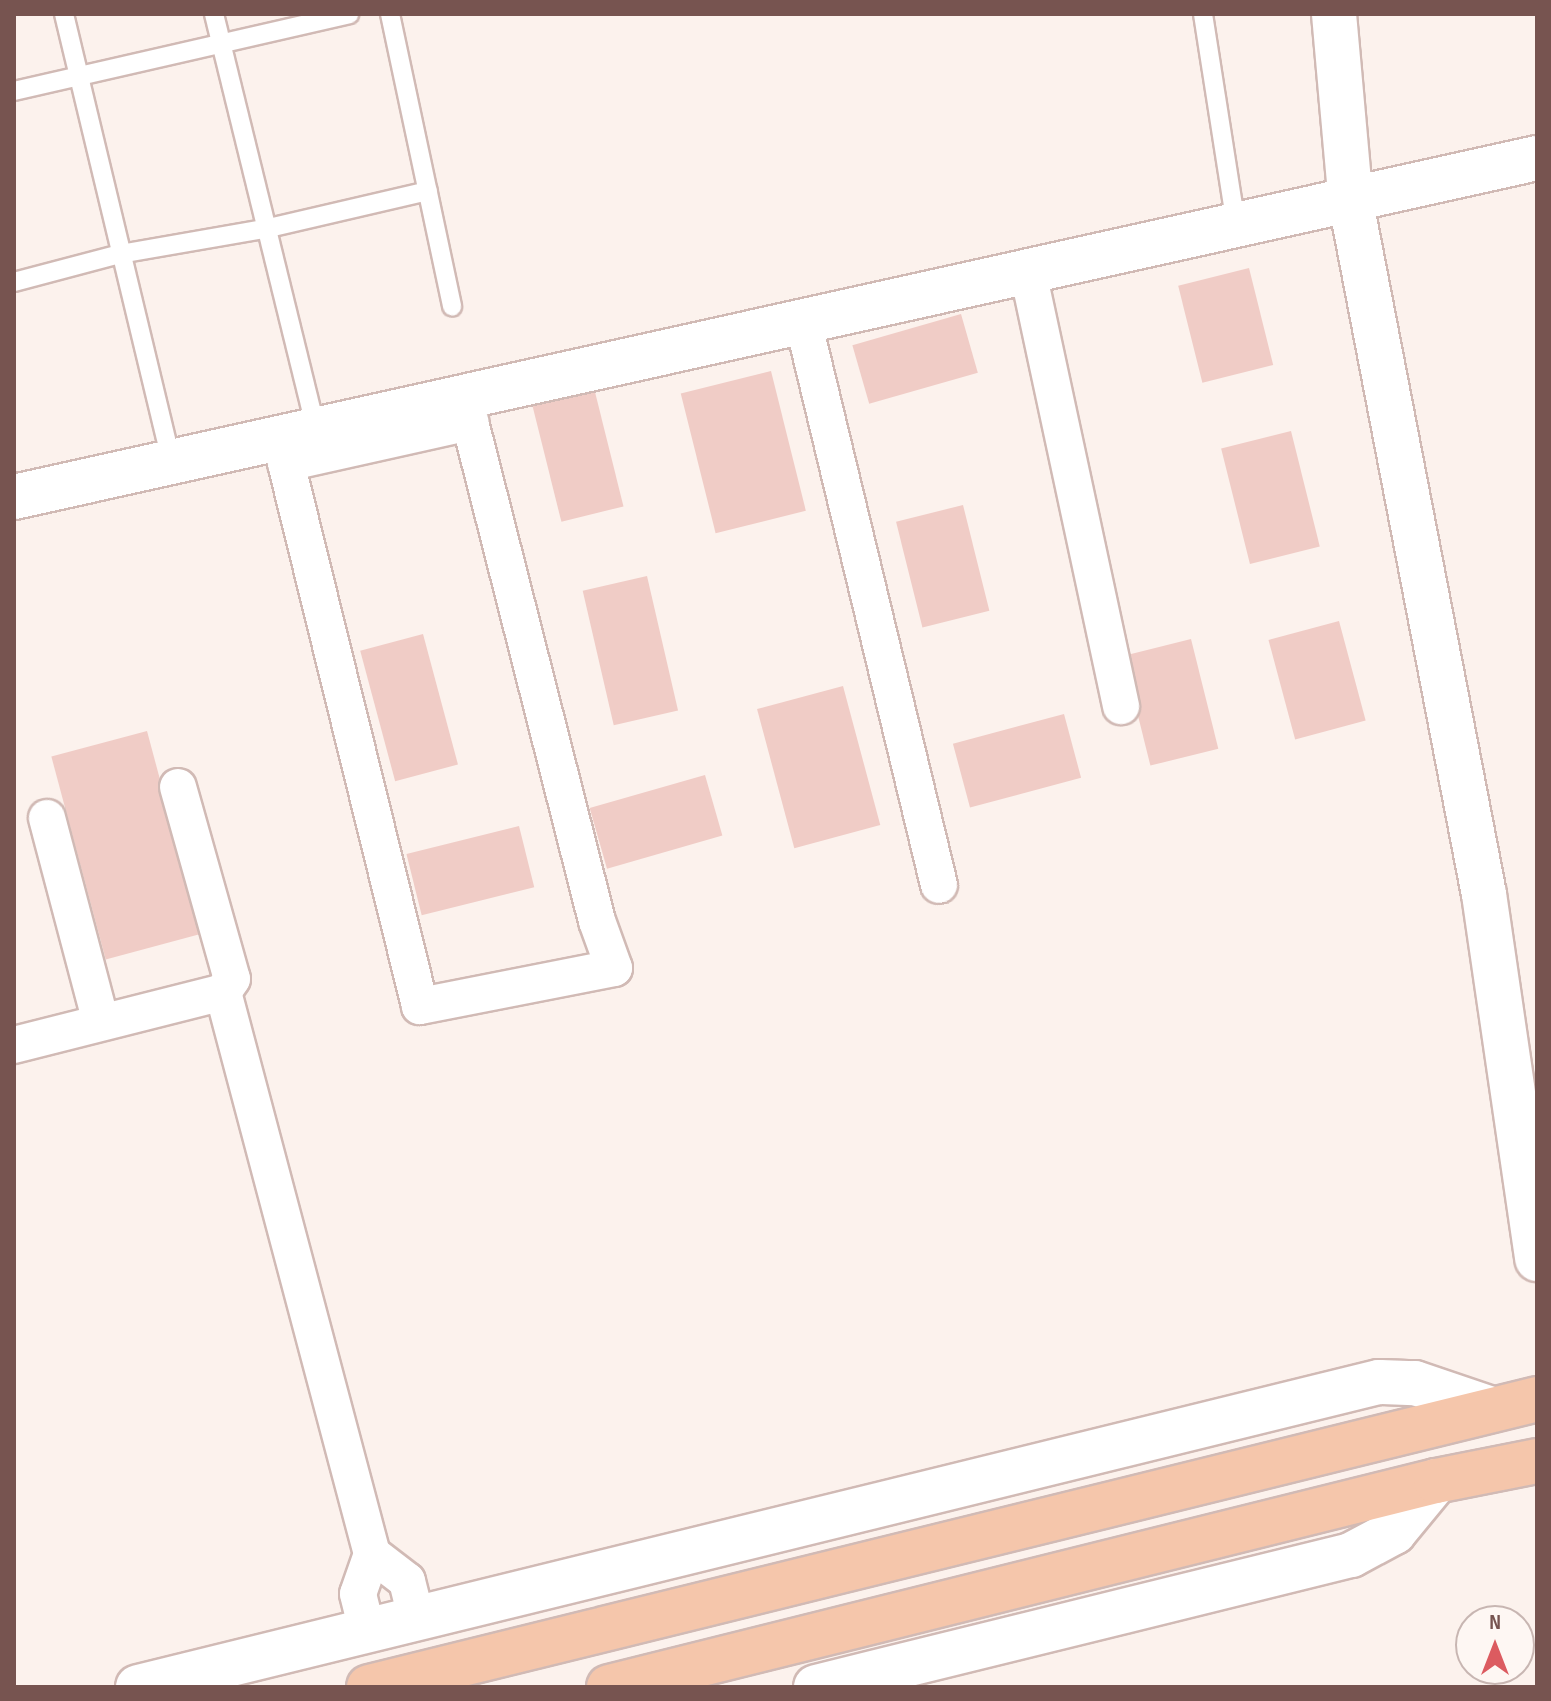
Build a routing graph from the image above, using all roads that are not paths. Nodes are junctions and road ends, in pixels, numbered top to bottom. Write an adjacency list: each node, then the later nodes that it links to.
1 (64, 14): 8 (lane)
2 (214, 14): 7 (lane)
3 (349, 14): 7 (lane)
4 (390, 14): 11 (lane)
5 (1203, 14): 13 (lane)
6 (1334, 14): 12 (street)
7 (223, 43): 8 (lane); 14 (lane)
8 (77, 75): 9 (lane); 15 (lane)
9 (14, 91)
10 (1537, 158): 12 (street)
11 (428, 191): 14 (lane); 18 (lane)
12 (1351, 203): 13 (street); 31 (street)
13 (1237, 227): 16 (street)
14 (269, 228): 15 (lane); 21 (lane)
15 (120, 254): 17 (lane); 22 (lane)
16 (1028, 272): 19 (street); 24 (street)
17 (14, 282)
18 (452, 306)
19 (803, 321): 20 (street); 27 (street)
20 (379, 427): 20 (street); 21 (street)
21 (316, 428): 22 (street)
22 (171, 459): 23 (street)
23 (14, 497)
24 (1121, 706)
25 (178, 787): 28 (street)
26 (47, 818): 29 (street)
27 (939, 885)
28 (223, 992): 29 (street); 36 (street)
29 (101, 1022): 30 (street)
30 (14, 1045)
31 (1537, 1259)
32 (1537, 1399): 33 (main road)
33 (1492, 1409): 37 (street); 40 (main road)
34 (1537, 1461): 35 (main road)
35 (1436, 1481): 41 (main road); 42 (street)
36 (372, 1554): 37 (street); 38 (street)
37 (416, 1618): 38 (street)
38 (367, 1630): 39 (street)
39 (138, 1687)
40 (369, 1687)
41 (609, 1687)
42 (816, 1687)

